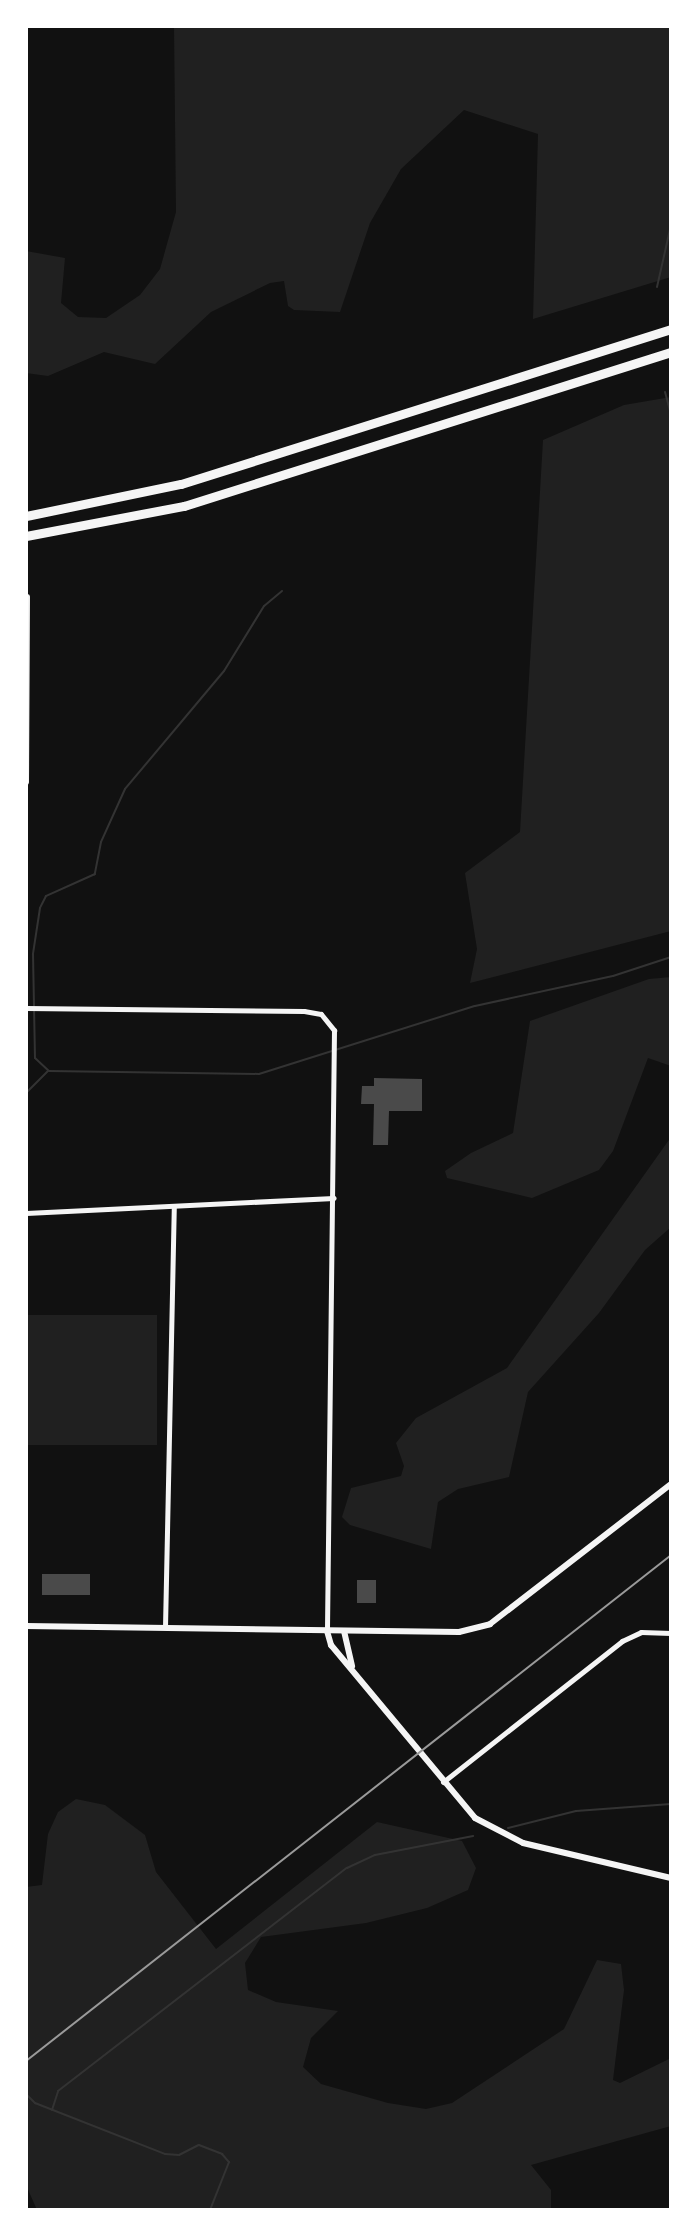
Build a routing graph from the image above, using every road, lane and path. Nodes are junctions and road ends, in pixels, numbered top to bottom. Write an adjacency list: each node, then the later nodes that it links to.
1 (671, 329): 3 (highway)
2 (671, 352): 4 (highway)
3 (26, 516)
4 (26, 536)
5 (27, 596): 6 (street)
6 (27, 706): 7 (street)
7 (26, 782)
8 (26, 1008): 9 (street)
9 (334, 1198): 10 (street); 15 (street)
10 (174, 1206): 11 (street); 14 (street)
11 (26, 1213)
12 (671, 1484): 16 (street)
13 (26, 1626): 14 (street)
14 (165, 1627): 15 (street)
15 (327, 1631): 16 (street); 18 (street)
16 (344, 1631): 18 (street)
17 (671, 1633): 19 (street)
18 (352, 1666): 19 (street)
19 (443, 1783): 20 (street)
20 (671, 1878)

